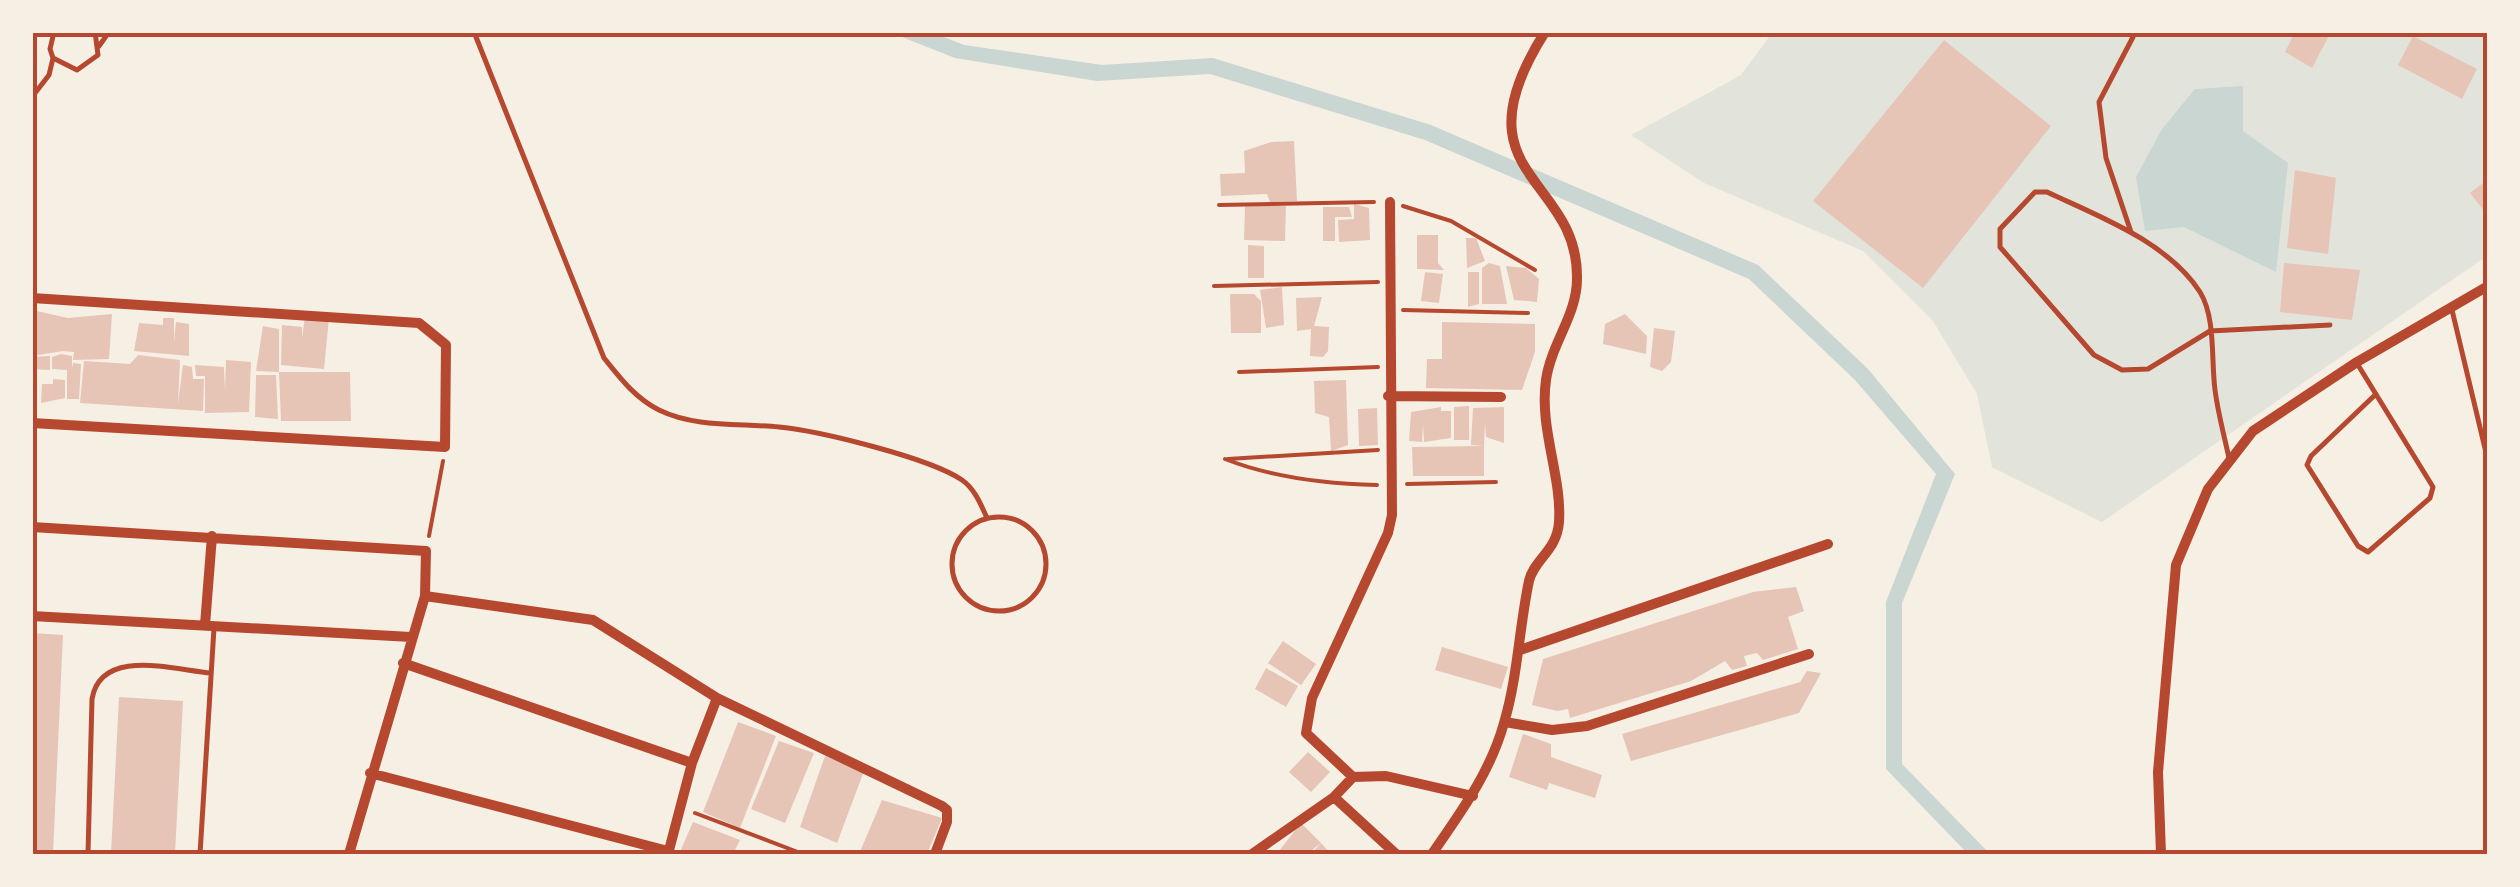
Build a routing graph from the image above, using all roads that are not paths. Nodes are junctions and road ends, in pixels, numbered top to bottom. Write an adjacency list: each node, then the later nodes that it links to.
1 (54, 32): 8 (lane)
2 (94, 32): 7 (lane)
3 (109, 32): 7 (lane)
4 (474, 32): 26 (lane)
5 (1545, 32): 34 (street)
6 (2134, 37): 13 (lane)
7 (99, 46): 9 (lane)
8 (54, 58): 9 (lane); 10 (lane)
9 (68, 69): 10 (lane)
10 (50, 76): 11 (lane)
11 (32, 97)
12 (1390, 202): 21 (street)
13 (2132, 234): 18 (lane); 18 (lane)
14 (2488, 286): 16 (street)
15 (32, 298): 23 (street)
16 (2451, 308): 19 (street); 25 (lane)
17 (2330, 325): 18 (lane)
18 (2210, 331): 24 (lane)
19 (2357, 362): 20 (lane); 24 (street)
20 (2376, 394): 20 (lane)
21 (1388, 396): 22 (street); 42 (street)
22 (1501, 397)
23 (32, 423)
24 (2229, 458): 54 (street)
25 (2488, 461)
26 (987, 518): 26 (lane)
27 (32, 527): 28 (street)
28 (212, 536): 30 (street); 32 (street)
29 (1828, 544): 34 (street)
30 (425, 596): 33 (street); 38 (street)
31 (32, 616): 32 (street)
32 (210, 625): 33 (street); 37 (lane)
33 (411, 637): 36 (street)
34 (1520, 650): 39 (street)
35 (1809, 654): 39 (street)
36 (403, 663): 40 (street); 41 (street)
37 (211, 673): 47 (lane); 48 (lane)
38 (717, 698): 40 (street); 50 (street)
39 (1504, 722): 43 (street)
40 (692, 764): 46 (street)
41 (370, 773): 46 (street); 49 (street)
42 (1353, 776): 43 (street); 44 (street)
43 (1473, 796): 53 (street)
44 (1334, 797): 45 (street); 52 (street)
45 (1266, 850): 51 (street)
46 (668, 853)
47 (88, 854)
48 (200, 854)
49 (349, 854)
50 (935, 854)
51 (1252, 854)
52 (1396, 854)
53 (1432, 854)
54 (2162, 854)

